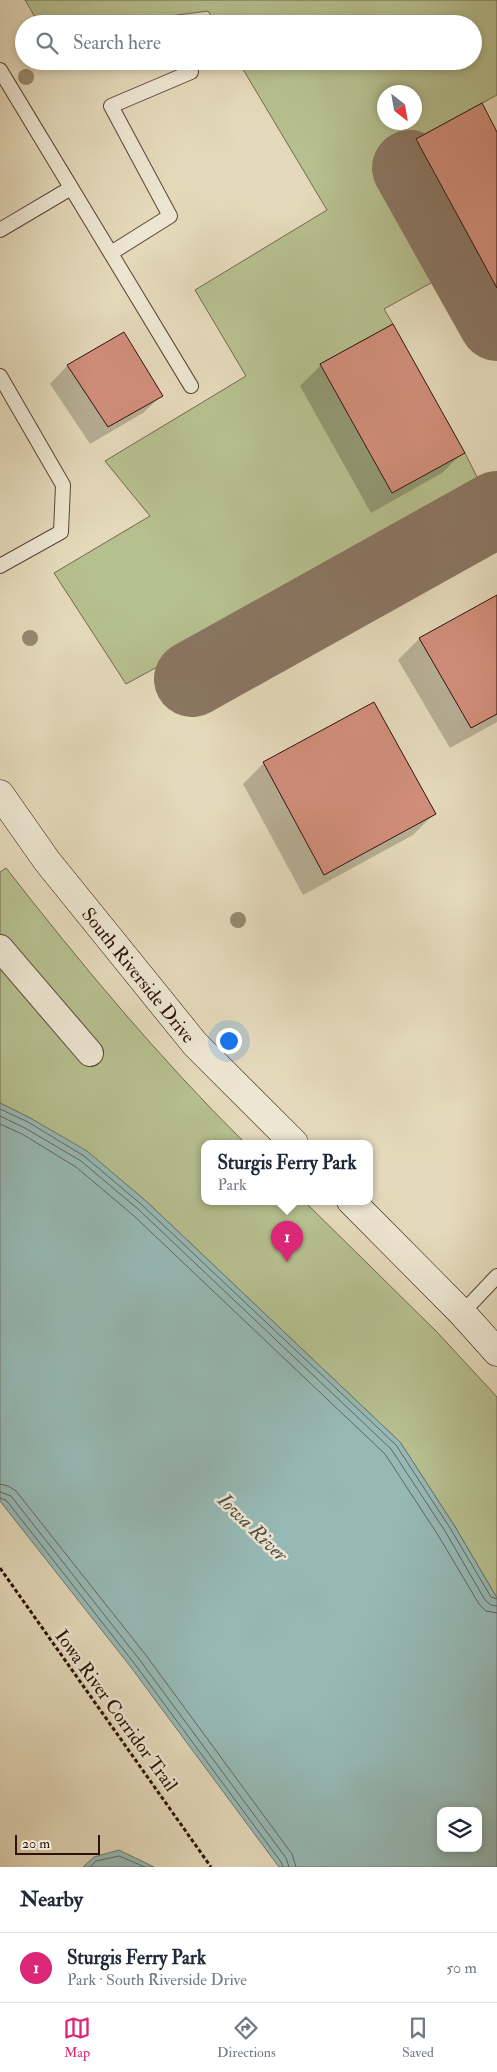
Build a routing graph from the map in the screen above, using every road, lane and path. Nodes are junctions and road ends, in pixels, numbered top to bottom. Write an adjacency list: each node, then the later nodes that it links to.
1 (0, 70): 3 (lane)
2 (191, 72): 5 (lane)
3 (71, 188): 4 (lane); 5 (lane)
4 (0, 230)
5 (111, 253): 7 (lane)
6 (0, 376): 8 (lane)
7 (191, 386)
8 (0, 566)
9 (0, 794): 12 (main road, South Riverside Drive)
10 (0, 948): 11 (street)
11 (90, 1053)
12 (291, 1140)
13 (355, 1205): 15 (main road)
14 (497, 1276): 15 (lane)
15 (462, 1312): 16 (main road)
16 (497, 1352)
17 (0, 1568): 18 (path, Iowa River Corridor Trail)
18 (212, 1867)

